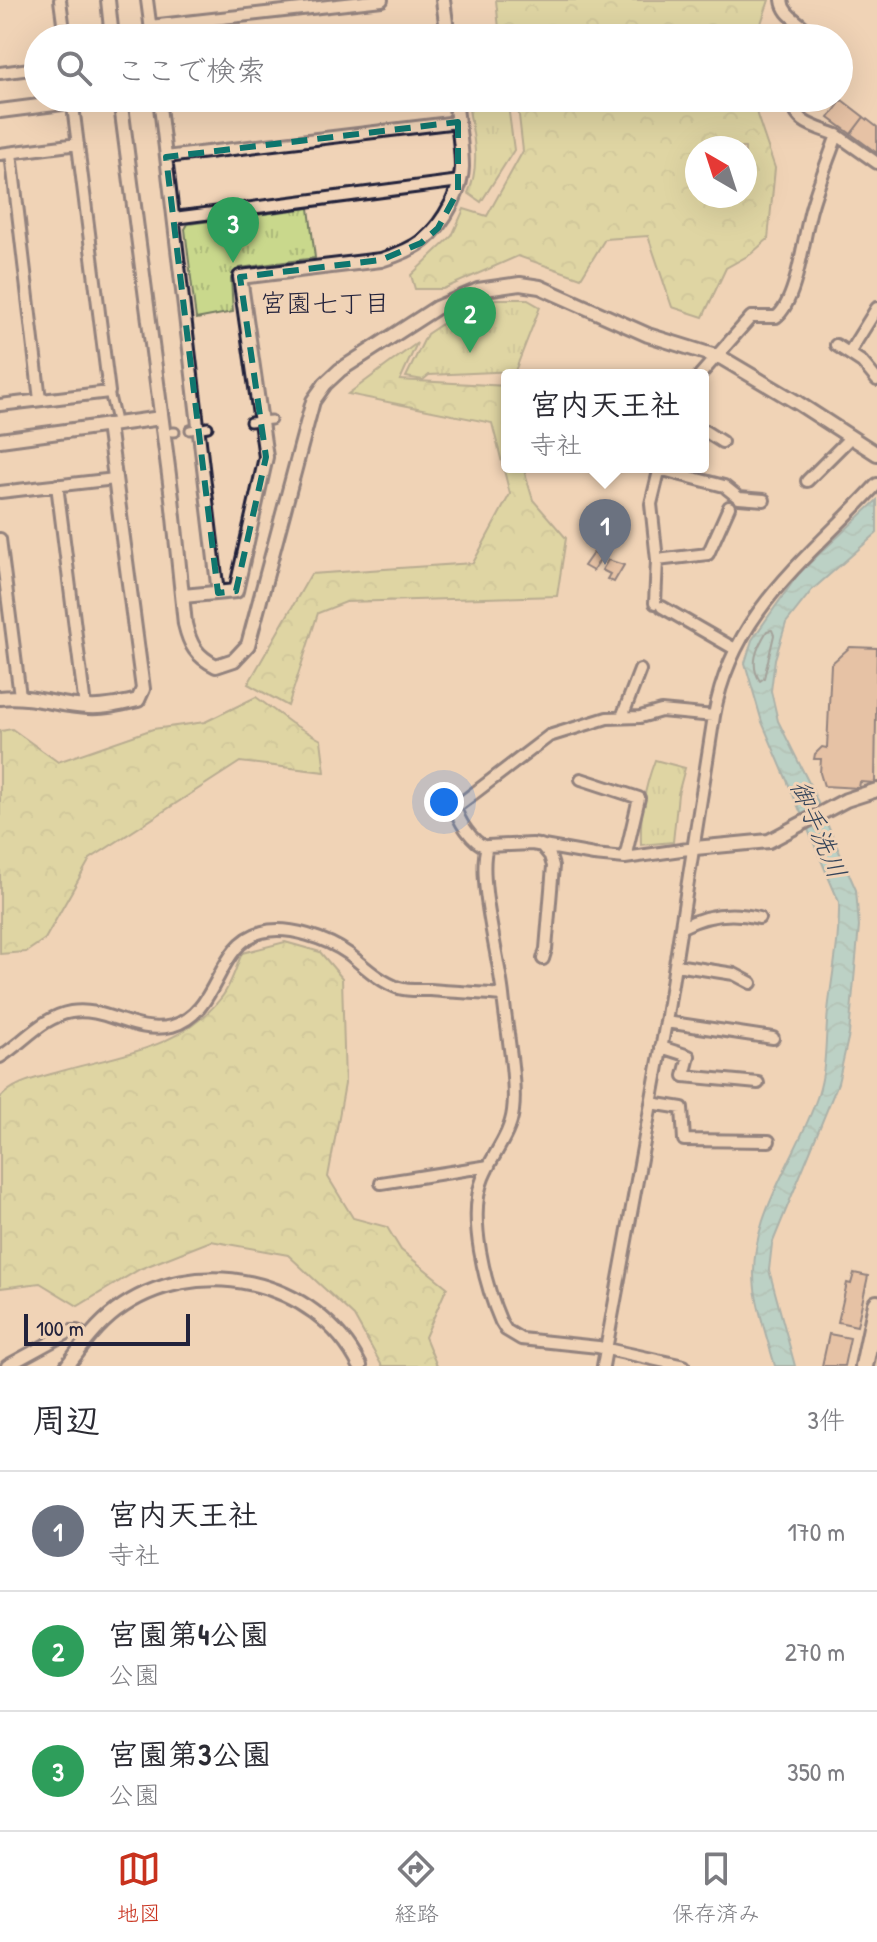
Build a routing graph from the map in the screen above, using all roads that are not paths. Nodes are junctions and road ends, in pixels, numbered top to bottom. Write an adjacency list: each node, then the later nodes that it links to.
1 (60, 0): 7 (street)
2 (108, 0): 8 (street)
3 (147, 0): 9 (street)
4 (382, 0): 10 (street)
5 (443, 0): 11 (street)
6 (782, 0): 12 (street)
7 (63, 24)
8 (111, 24)
9 (150, 24)
10 (168, 24)
11 (446, 24)
12 (801, 24)
13 (24, 70): 14 (street)
14 (0, 73)
15 (24, 107): 16 (street)
16 (0, 111)
17 (74, 112): 24 (street)
18 (122, 112): 39 (street)
19 (161, 112): 26 (street)
20 (457, 112): 22 (street)
21 (796, 112): 23 (street)
22 (458, 122): 26 (street); 28 (street)
23 (837, 135): 27 (street); 33 (street)
24 (78, 144): 25 (street); 36 (street)
25 (6, 153): 37 (street)
26 (166, 157): 29 (street)
27 (877, 163)
28 (460, 181): 29 (street); 57 (street)
29 (174, 218): 57 (street)
30 (877, 308): 32 (street)
31 (836, 345): 32 (street)
32 (849, 353): 35 (street)
33 (715, 356): 34 (street); 42 (street); 58 (street)
34 (705, 369)
35 (877, 380)
36 (109, 392): 37 (street); 40 (street)
37 (40, 400): 38 (street)
38 (0, 405)
39 (161, 418): 40 (street); 58 (street)
40 (112, 421): 43 (street); 48 (street)
41 (709, 434): 44 (street)
42 (851, 437): 45 (street); 49 (street)
43 (0, 440)
44 (722, 442)
45 (877, 454)
46 (658, 473): 56 (street)
47 (677, 473): 53 (street)
48 (115, 479): 51 (street); 63 (street)
49 (807, 481)
50 (877, 484): 59 (street)
51 (57, 485): 52 (street); 63 (street)
52 (0, 492)
53 (764, 500)
54 (729, 507): 56 (street)
55 (0, 539): 61 (street)
56 (657, 560): 59 (street)
57 (218, 593): 58 (street)
58 (183, 596)
59 (735, 649): 64 (street)
60 (640, 670): 65 (street)
61 (20, 696): 62 (street); 63 (street)
62 (0, 698)
63 (85, 707)
64 (714, 716): 65 (street); 70 (street)
65 (622, 717): 69 (street)
66 (581, 779): 71 (street)
67 (877, 790): 70 (street)
68 (541, 845): 69 (street); 71 (street); 74 (street)
69 (486, 847): 77 (street)
70 (695, 848): 71 (street); 73 (street)
71 (625, 858)
72 (759, 918): 73 (street)
73 (682, 927): 75 (street)
74 (543, 959)
75 (676, 965): 76 (street); 78 (street)
76 (751, 983)
77 (503, 995): 81 (street); 85 (street)
78 (666, 1022): 79 (street); 80 (street)
79 (773, 1038)
80 (661, 1047): 82 (street); 83 (street)
81 (0, 1057)
82 (758, 1083)
83 (651, 1103): 84 (street); 89 (street)
84 (769, 1141)
85 (489, 1166): 86 (street); 89 (street)
86 (381, 1183)
87 (877, 1304): 95 (main road)
88 (89, 1338): 90 (street); 91 (street); 92 (street)
89 (606, 1349): 93 (street); 94 (street)
90 (7, 1366)
91 (67, 1366)
92 (360, 1366)
93 (603, 1366)
94 (684, 1366)
95 (864, 1366)

